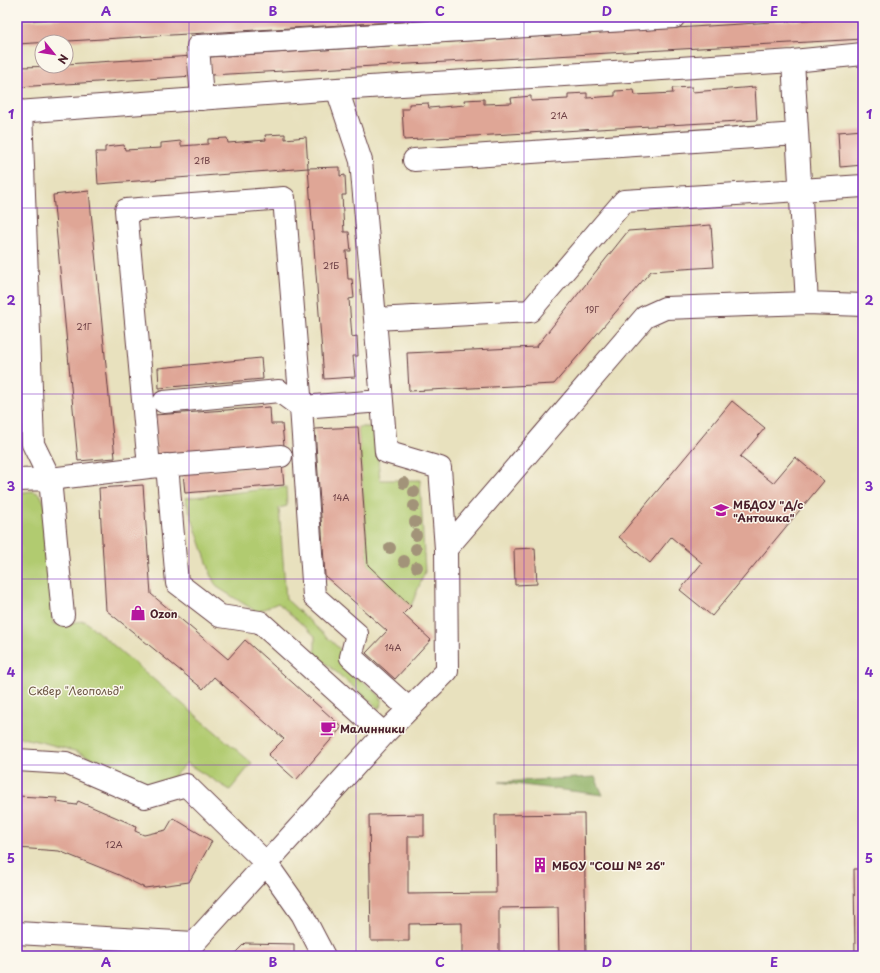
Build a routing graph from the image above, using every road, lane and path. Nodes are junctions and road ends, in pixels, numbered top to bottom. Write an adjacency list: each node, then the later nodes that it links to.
1 (674, 17): 5 (street)
2 (863, 54): 3 (street)
3 (793, 61): 4 (street); 7 (street)
4 (337, 90): 5 (street); 13 (street)
5 (202, 100): 6 (street)
6 (19, 111): 14 (street)
7 (797, 134): 8 (street); 10 (street)
8 (414, 160)
9 (863, 186): 10 (street)
10 (800, 190): 11 (street); 13 (street)
11 (807, 303): 12 (street); 23 (street)
12 (863, 305)
13 (375, 319): 15 (street)
14 (24, 390): 18 (street)
15 (382, 401): 17 (street); 23 (street)
16 (164, 402): 17 (street)
17 (301, 407): 20 (street); 25 (street)
18 (25, 445): 21 (street)
19 (281, 456): 20 (street)
20 (158, 466): 21 (street); 26 (street)
21 (50, 479): 22 (street); 24 (street)
22 (17, 480)
23 (446, 549): 25 (street)
24 (63, 615)
25 (409, 709): 26 (street)
26 (384, 734): 28 (street)
27 (17, 760): 28 (street)
28 (266, 863): 30 (street); 31 (street)
29 (17, 933): 30 (street)
30 (188, 949)
31 (324, 956)

